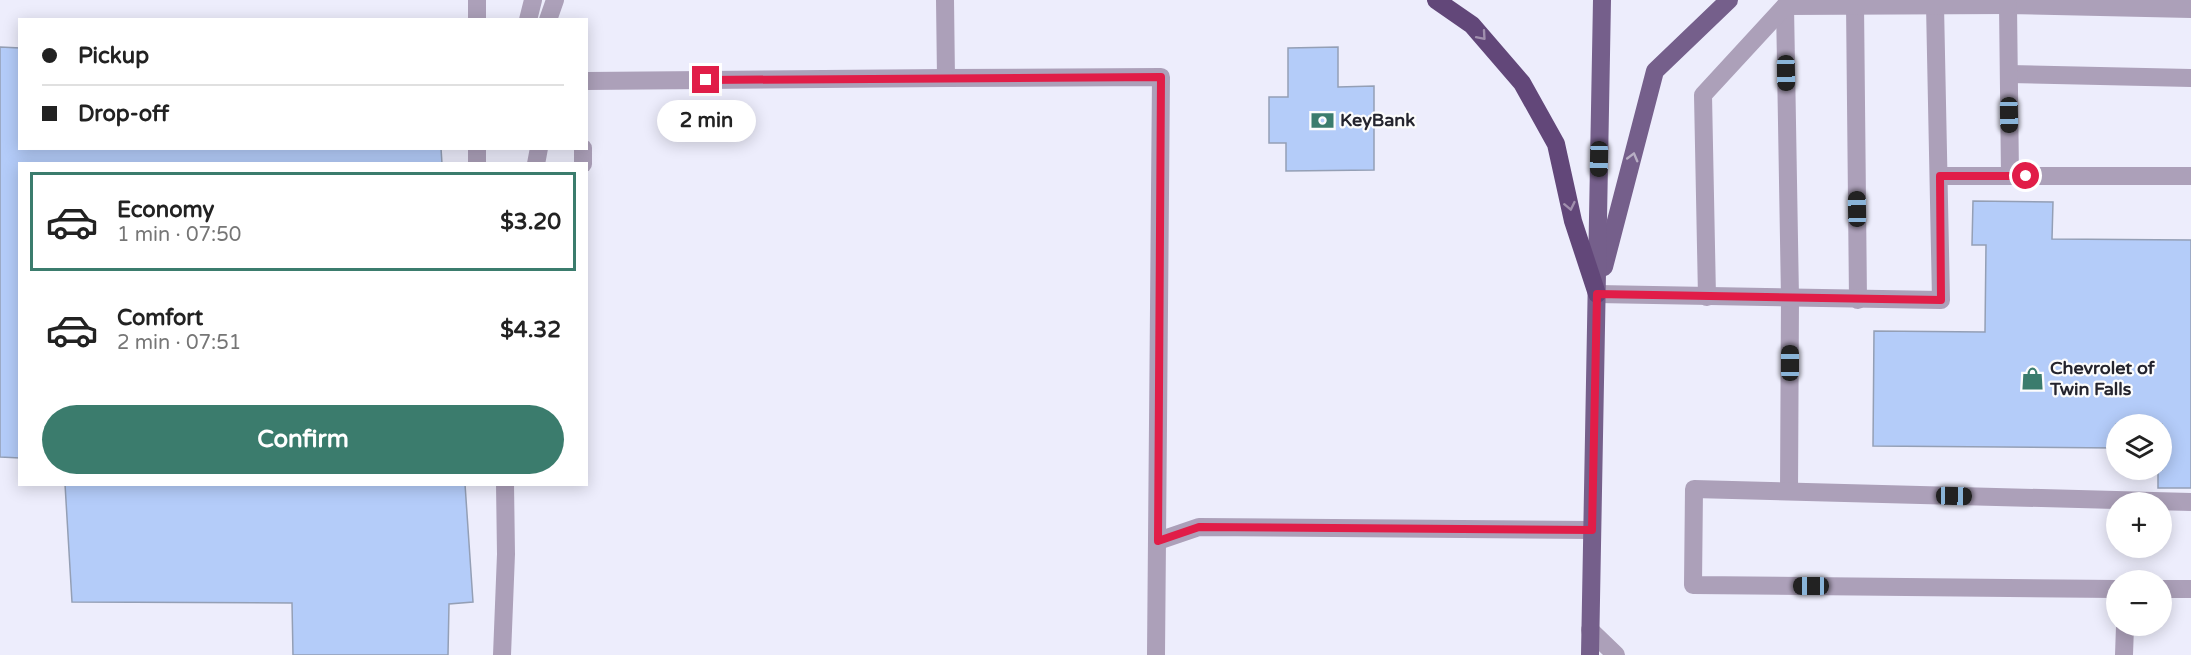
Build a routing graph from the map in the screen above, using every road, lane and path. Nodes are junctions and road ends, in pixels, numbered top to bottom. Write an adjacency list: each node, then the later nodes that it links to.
1 (477, 0): 13 (lane)
2 (533, 0): 14 (lane)
3 (555, 0): 15 (lane)
4 (945, 0): 17 (lane)
5 (1436, 0): 23 (highway, one-way to 23)
6 (1602, 0): 23 (main road)
7 (1729, 0): 23 (main road, one-way to 7)
8 (1855, 4): 9 (lane); 11 (lane); 26 (lane)
9 (1935, 5): 10 (lane); 20 (lane)
10 (2008, 5): 12 (lane); 16 (lane)
11 (1785, 6): 24 (lane); 25 (lane)
12 (2191, 9)
13 (477, 18)
14 (528, 18)
15 (549, 18)
16 (2009, 74): 18 (lane); 21 (lane)
17 (946, 78): 19 (lane); 31 (lane)
18 (2191, 78)
19 (588, 81)
20 (1940, 176): 21 (lane); 26 (lane)
21 (2010, 176): 22 (lane)
22 (2191, 176)
23 (1597, 294): 24 (lane); 30 (main road)
24 (1707, 297): 25 (lane)
25 (1790, 298): 26 (lane); 28 (lane)
26 (1858, 300)
27 (505, 486): 37 (lane)
28 (1789, 491): 29 (lane); 32 (lane)
29 (2191, 502)
30 (1592, 530): 31 (lane); 35 (main road)
31 (1158, 541): 38 (lane)
32 (2106, 589)
33 (2172, 589): 34 (lane)
34 (2191, 589)
35 (1590, 630): 39 (main road); 40 (lane)
36 (2125, 636): 41 (lane)
37 (501, 655)
38 (1156, 655)
39 (1590, 655)
40 (1616, 655)
41 (2124, 655)

